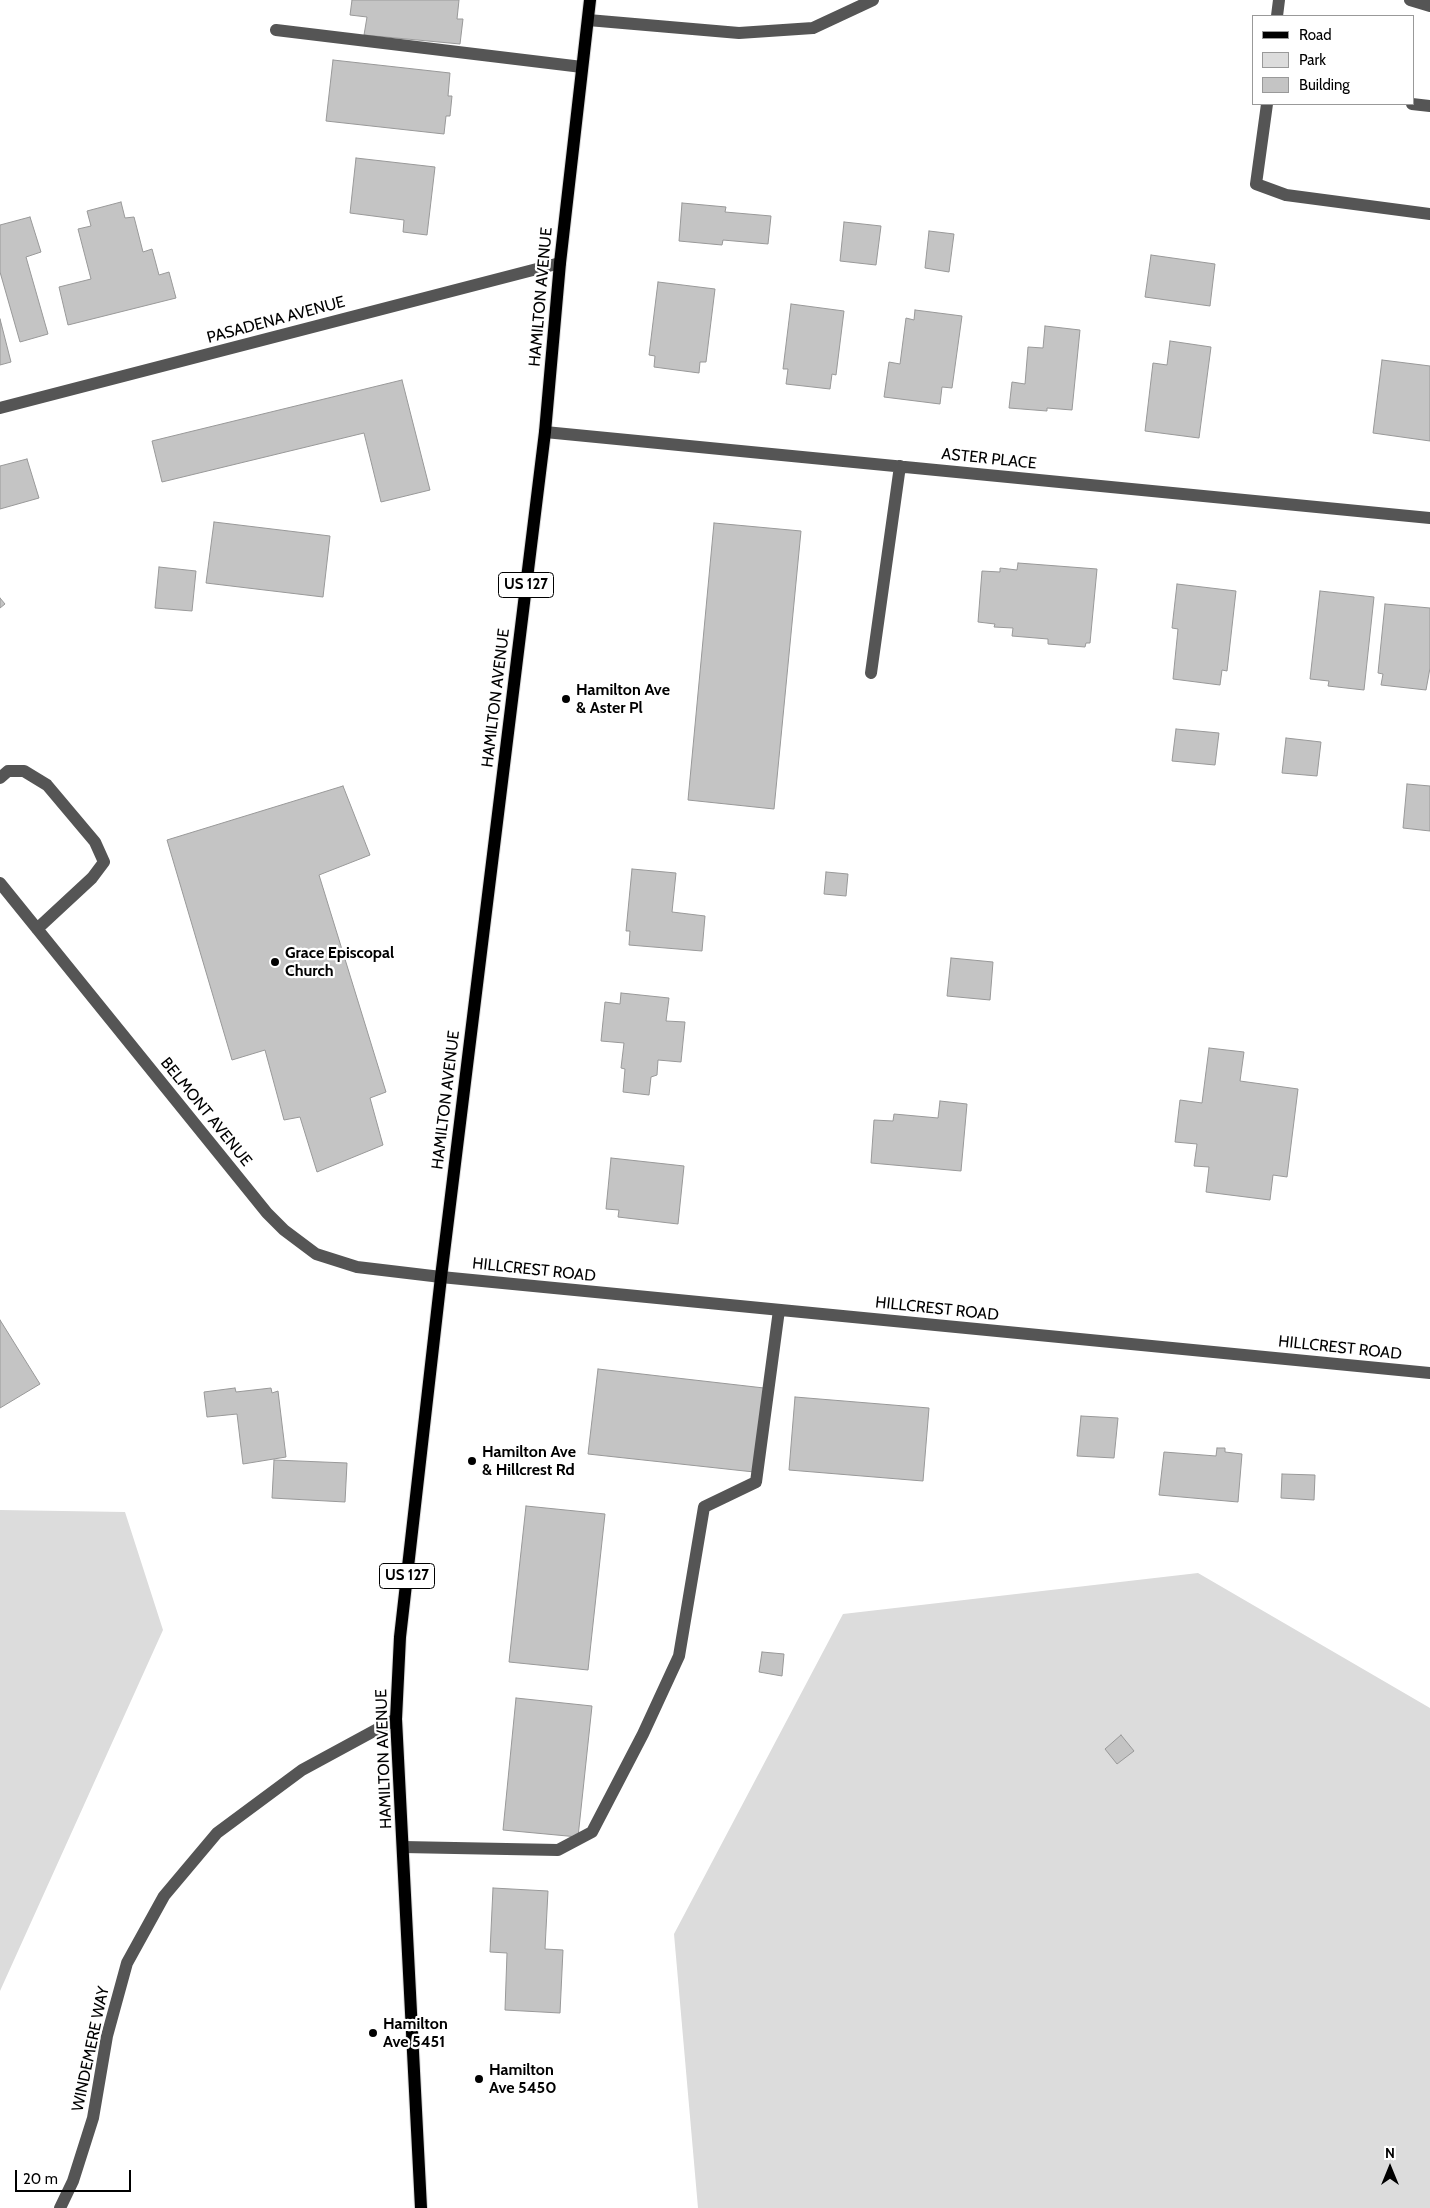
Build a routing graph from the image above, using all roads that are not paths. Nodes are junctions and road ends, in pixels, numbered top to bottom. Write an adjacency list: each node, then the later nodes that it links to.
1 (590, 0): 7 (main road, HAMILTON AVENUE / US 127)
2 (873, 0): 7 (street)
3 (1279, 0): 6 (street)
4 (1410, 0): 5 (street)
5 (1430, 6)
6 (1277, 15)
7 (588, 20): 9 (main road, HAMILTON AVENUE / US 127)
8 (276, 30): 9 (street)
9 (582, 67): 14 (main road, HAMILTON AVENUE / US 127)
10 (1415, 104): 12 (street)
11 (1267, 105): 13 (street)
12 (1430, 106)
13 (1430, 214)
14 (560, 262): 15 (street, PASADENA AVENUE); 16 (main road, HAMILTON AVENUE / US 127)
15 (0, 408)
16 (545, 432): 17 (street, ASTER PLACE); 23 (main road, HAMILTON AVENUE / US 127)
17 (900, 466): 18 (street, ASTER PLACE); 19 (street)
18 (1430, 518)
19 (871, 673)
20 (0, 778): 22 (street)
21 (0, 883): 22 (street, BELMONT AVENUE)
22 (37, 929): 23 (street, BELMONT AVENUE)
23 (441, 1277): 24 (street, HILLCREST ROAD); 26 (main road, HAMILTON AVENUE / US 127)
24 (779, 1310): 25 (street, HILLCREST ROAD); 27 (street)
25 (1430, 1373)
26 (396, 1719): 27 (main road, HAMILTON AVENUE / US 127); 28 (street, WINDEMERE WAY)
27 (403, 1847): 29 (main road, HAMILTON AVENUE / US 127)
28 (60, 2208)
29 (421, 2208)

